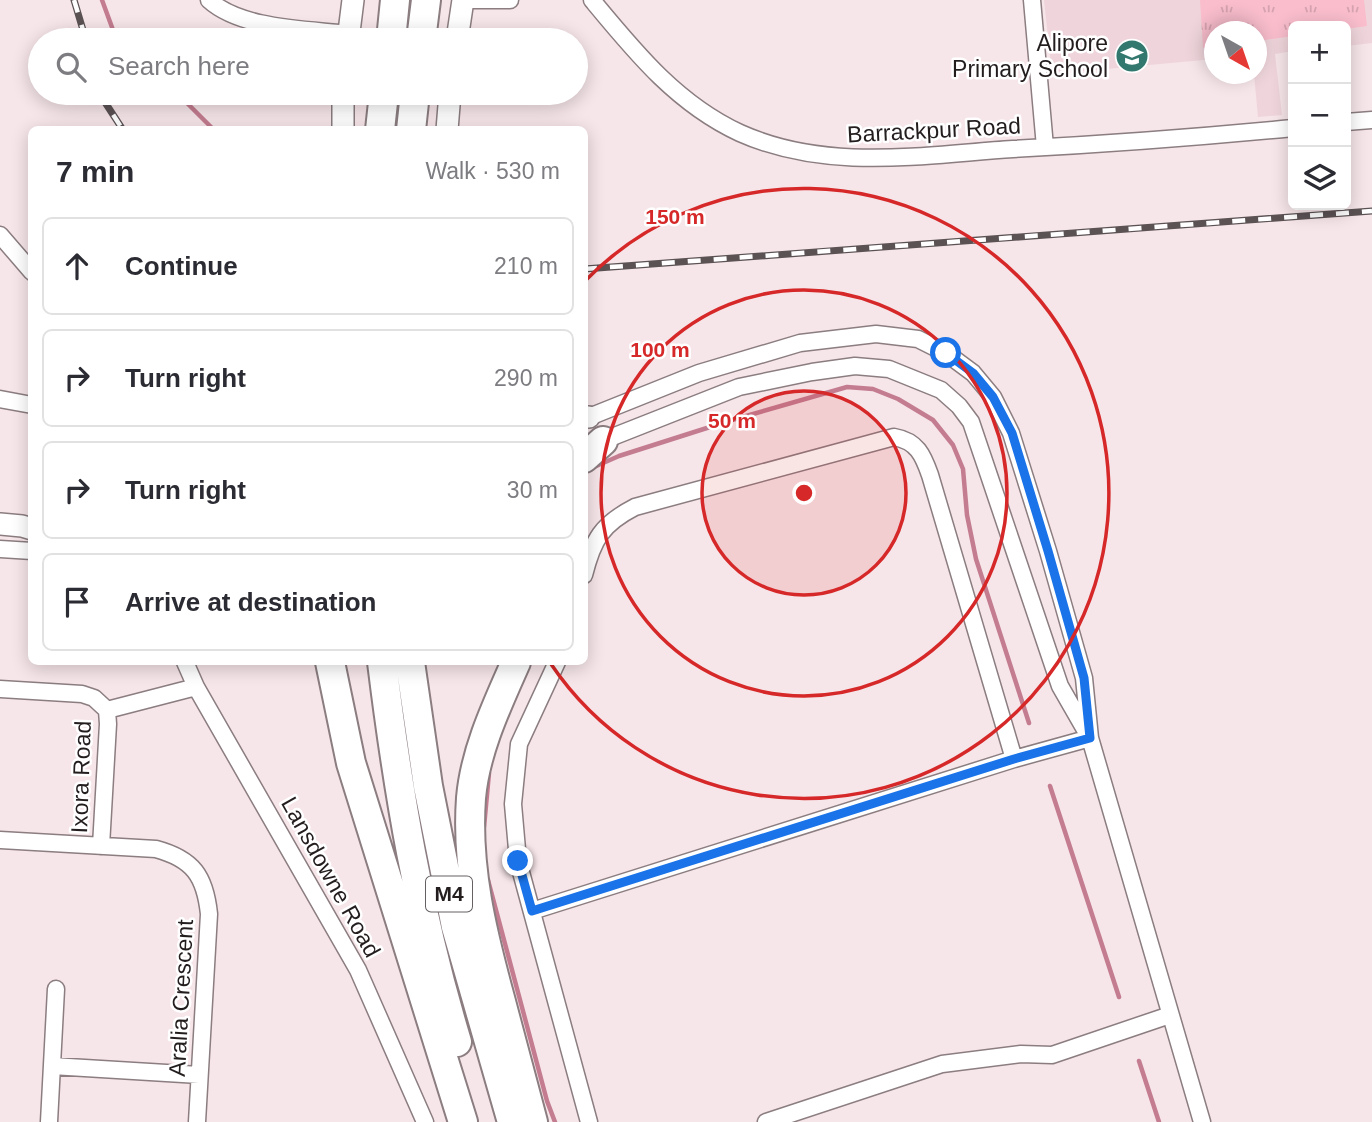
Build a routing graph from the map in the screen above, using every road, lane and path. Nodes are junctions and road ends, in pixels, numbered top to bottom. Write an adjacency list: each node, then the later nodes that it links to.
1 (209, 0): 9 (street)
2 (353, 0): 10 (street)
3 (396, 0): 11 (highway)
4 (426, 0): 12 (highway)
5 (463, 0): 6 (street); 13 (street)
6 (510, 0)
7 (592, 0): 25 (street, Barrackpur Road)
8 (1031, 0): 25 (street)
9 (292, 28)
10 (349, 28)
11 (392, 28)
12 (422, 28)
13 (459, 28)
14 (343, 105): 20 (street)
15 (383, 105): 21 (highway)
16 (414, 105): 22 (highway)
17 (449, 105): 23 (street)
18 (1372, 120): 19 (street)
19 (1351, 122)
20 (343, 126)
21 (380, 126)
22 (411, 126)
23 (447, 126)
24 (1288, 128): 25 (street, Barrackpur Road)
25 (1045, 147)
26 (0, 235): 27 (street)
27 (28, 267)
28 (0, 399): 29 (street)
29 (28, 404)
30 (588, 433): 45 (street); 45 (street)
31 (0, 524): 32 (street)
32 (28, 526)
33 (0, 549): 34 (street)
34 (28, 551)
35 (588, 561): 46 (street)
36 (186, 665): 42 (street, Lansdowne Road)
37 (331, 665): 57 (highway)
38 (382, 665): 58 (highway, M4)
39 (410, 665): 59 (highway, M4)
40 (515, 665): 60 (highway)
41 (556, 665): 49 (street)
42 (196, 687): 44 (street); 56 (street, Lansdowne Road)
43 (0, 689): 44 (street)
44 (107, 710): 48 (street, Ixora Road)
45 (1090, 738): 46 (street); 51 (street)
46 (1014, 759): 49 (street)
47 (0, 840): 48 (street, Aralia Crescent)
48 (101, 846): 53 (street, Aralia Crescent)
49 (532, 911): 61 (street)
50 (56, 989): 52 (street)
51 (1170, 1016): 62 (street); 63 (street)
52 (52, 1066): 53 (street); 54 (street)
53 (200, 1074): 55 (street, Aralia Crescent)
54 (49, 1122)
55 (197, 1122)
56 (425, 1122)
57 (463, 1122)
58 (481, 1122)
59 (512, 1122)
60 (533, 1122)
61 (589, 1122)
62 (766, 1122)
63 (1202, 1122)

